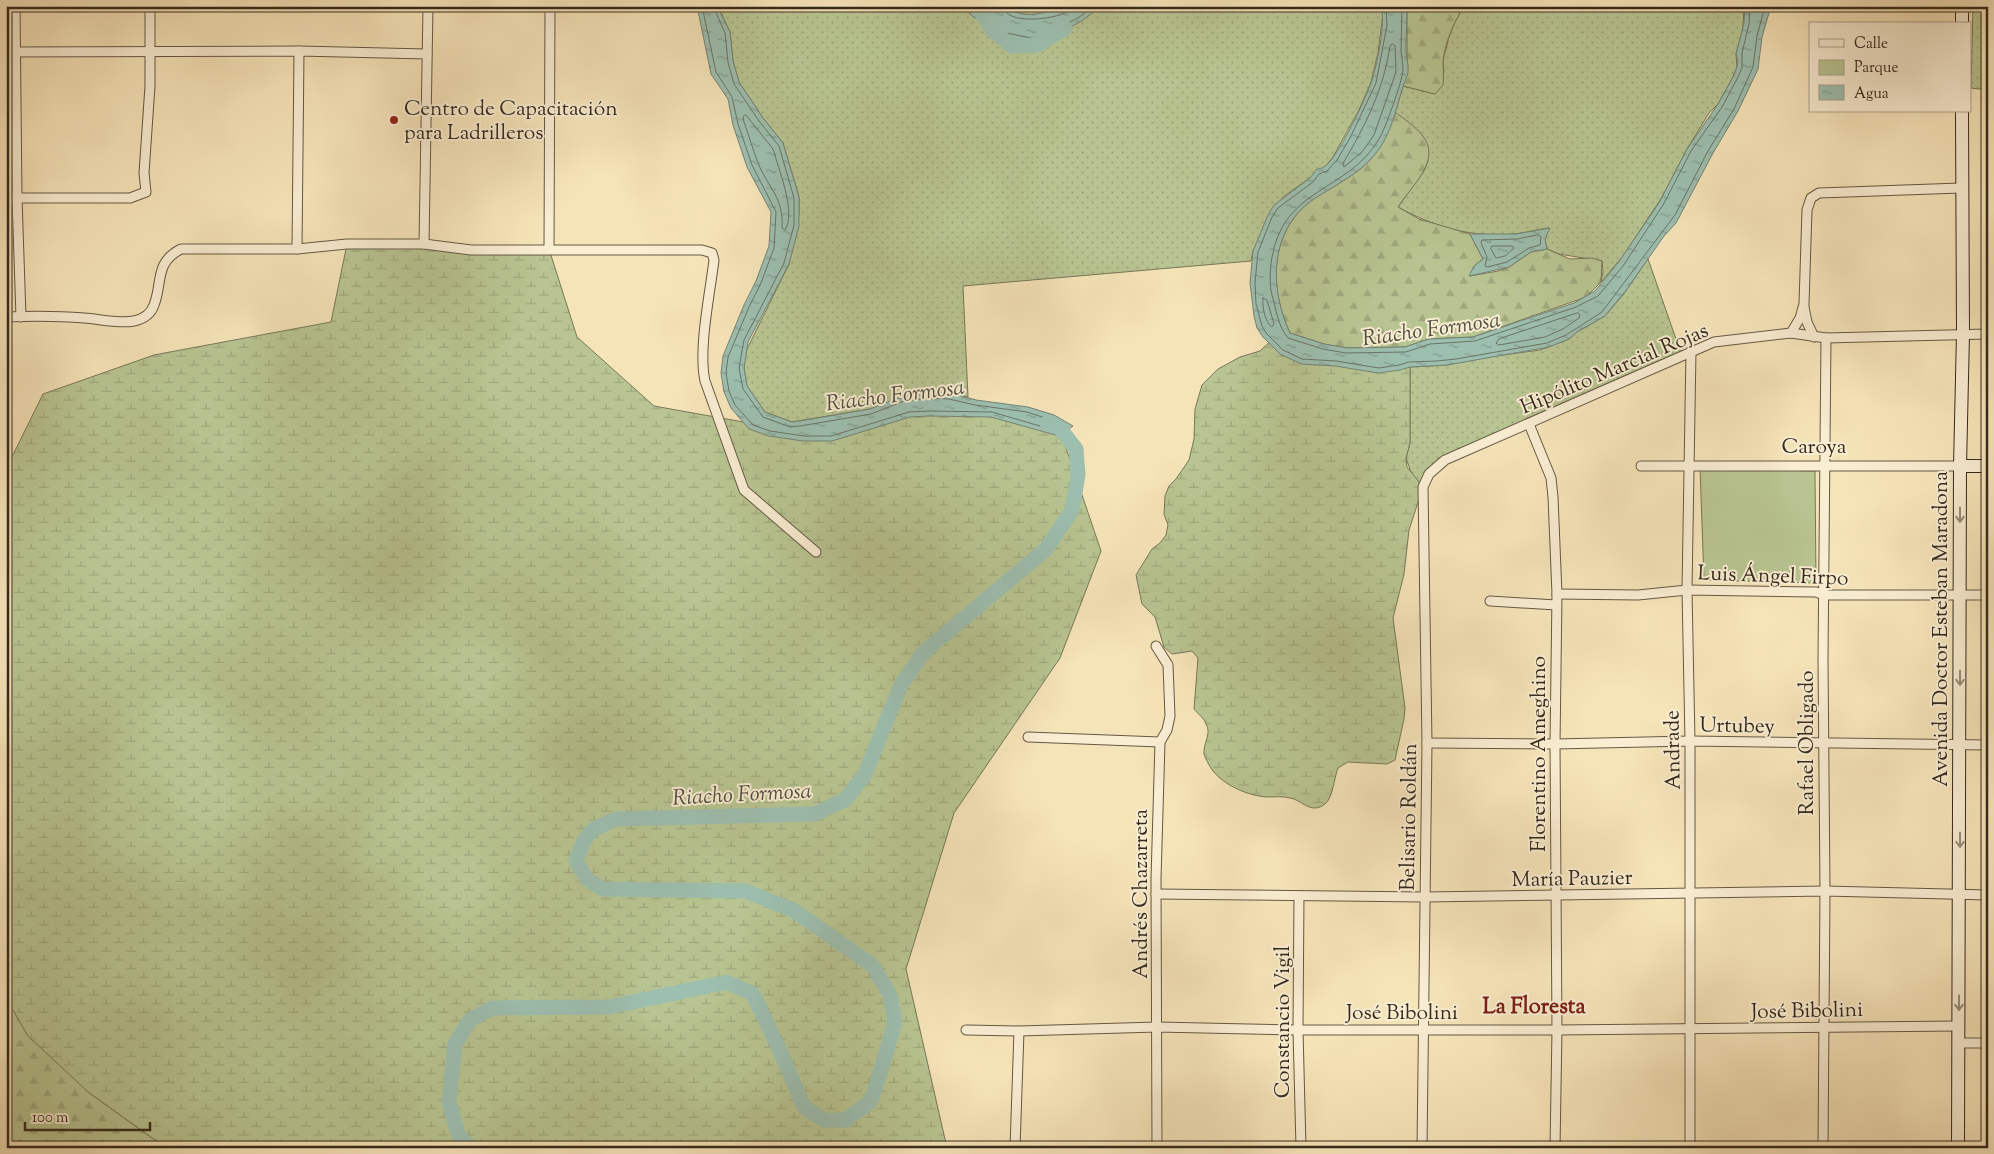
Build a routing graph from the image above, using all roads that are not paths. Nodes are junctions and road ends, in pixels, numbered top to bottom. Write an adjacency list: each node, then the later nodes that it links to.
1 (15, 6): 8 (street)
2 (150, 6): 9 (street)
3 (428, 6): 10 (street)
4 (550, 6): 17 (street)
5 (1962, 6): 6 (main road)
6 (1962, 22)
7 (299, 51): 9 (street); 10 (street); 16 (street)
8 (11, 52): 9 (street); 14 (street)
9 (150, 52): 14 (street)
10 (427, 54): 15 (street)
11 (1962, 112): 12 (main road, Avenida Doctor Esteban Maradona)
12 (1961, 188): 18 (street); 22 (main road, Avenida Doctor Esteban Maradona)
13 (6, 198): 14 (street)
14 (17, 198): 20 (street)
15 (424, 244): 16 (street); 17 (street)
16 (297, 249): 20 (street)
17 (549, 249): 34 (street)
18 (1804, 304): 21 (street); 24 (street)
19 (6, 317): 20 (street)
20 (21, 317)
21 (1791, 333): 24 (street, Hipólito Marcial Rojas); 26 (street, Hipólito Marcial Rojas)
22 (1963, 334): 23 (street, Hipólito Marcial Rojas); 25 (street, Hipólito Marcial Rojas); 31 (main road, Avenida Doctor Esteban Maradona)
23 (1988, 334)
24 (1814, 336): 25 (street, Hipólito Marcial Rojas)
25 (1826, 338): 30 (street, Rafael Obligado)
26 (1691, 351): 27 (street, Hipólito Marcial Rojas); 29 (street, Andrade)
27 (1529, 424): 33 (street, Hipólito Marcial Rojas); 36 (street, Florentino Ameghino)
28 (1641, 466): 29 (street, Caroya)
29 (1689, 466): 30 (street, Caroya); 35 (street, Andrade)
30 (1824, 466): 31 (street, Caroya); 37 (street, Rafael Obligado)
31 (1960, 466): 32 (main road, Caroya); 38 (main road, Avenida Doctor Esteban Maradona, one-way to 38)
32 (1988, 466)
33 (1423, 487): 46 (street, Belisario Roldán)
34 (816, 552)
35 (1687, 590): 36 (street, Luis Ángel Firpo); 37 (street, Luis Ángel Firpo); 45 (street, Andrade)
36 (1557, 594): 41 (street, Florentino Ameghino)
37 (1824, 595): 38 (street, Luis Ángel Firpo); 47 (street, Rafael Obligado)
38 (1960, 595): 39 (street, Luis Ángel Firpo); 49 (main road, Avenida Doctor Esteban Maradona, one-way to 49)
39 (1988, 595)
40 (1490, 601): 41 (street)
41 (1556, 605): 48 (street, Florentino Ameghino)
42 (1156, 646): 44 (street, Andrés Chazarreta)
43 (1028, 737): 44 (street)
44 (1160, 742): 52 (street, Andrés Chazarreta)
45 (1690, 742): 47 (street, Urtubey); 48 (street, Urtubey); 53 (street, Andrade)
46 (1427, 743): 48 (street, Urtubey); 57 (street, Belisario Roldán)
47 (1823, 743): 49 (street, Urtubey); 51 (street, Rafael Obligado)
48 (1555, 744): 58 (street, Florentino Ameghino)
49 (1959, 745): 50 (street, Urtubey); 54 (main road, Avenida Doctor Esteban Maradona, one-way to 54)
50 (1988, 745)
51 (1825, 891): 53 (street, María Pauzier); 54 (street, María Pauzier); 59 (street, Rafael Obligado)
52 (1156, 894): 56 (street, María Pauzier); 61 (street, Andrés Chazarreta)
53 (1691, 894): 58 (street, María Pauzier); 66 (street, Andrade)
54 (1960, 894): 55 (street, María Pauzier); 60 (main road, Avenida Doctor Esteban Maradona, one-way to 60)
55 (1988, 895)
56 (1300, 896): 57 (street, María Pauzier); 63 (street, Constancio Vigil)
57 (1425, 896): 58 (street, María Pauzier); 64 (street, Belisario Roldán)
58 (1556, 896): 65 (street, Florentino Ameghino)
59 (1823, 1026): 60 (street, José Bibolini); 66 (street, José Bibolini); 76 (street, Rafael Obligado)
60 (1959, 1026): 68 (main road, Avenida Doctor Esteban Maradona)
61 (1157, 1027): 63 (street, José Bibolini); 67 (street, José Bibolini); 71 (street, Andrés Chazarreta)
62 (966, 1030): 67 (street, José Bibolini)
63 (1298, 1030): 64 (street, José Bibolini); 72 (street, Constancio Vigil)
64 (1423, 1030): 65 (street, José Bibolini); 73 (street, Belisario Roldán)
65 (1557, 1030): 66 (street, José Bibolini); 74 (street, Florentino Ameghino)
66 (1690, 1030): 75 (street, Andrade)
67 (1018, 1031): 70 (street)
68 (1958, 1043): 69 (street); 77 (main road, Avenida Doctor Esteban Maradona)
69 (1988, 1043)
70 (1015, 1148)
71 (1157, 1148)
72 (1301, 1148)
73 (1422, 1148)
74 (1555, 1148)
75 (1690, 1148)
76 (1823, 1148)
77 (1958, 1148)

